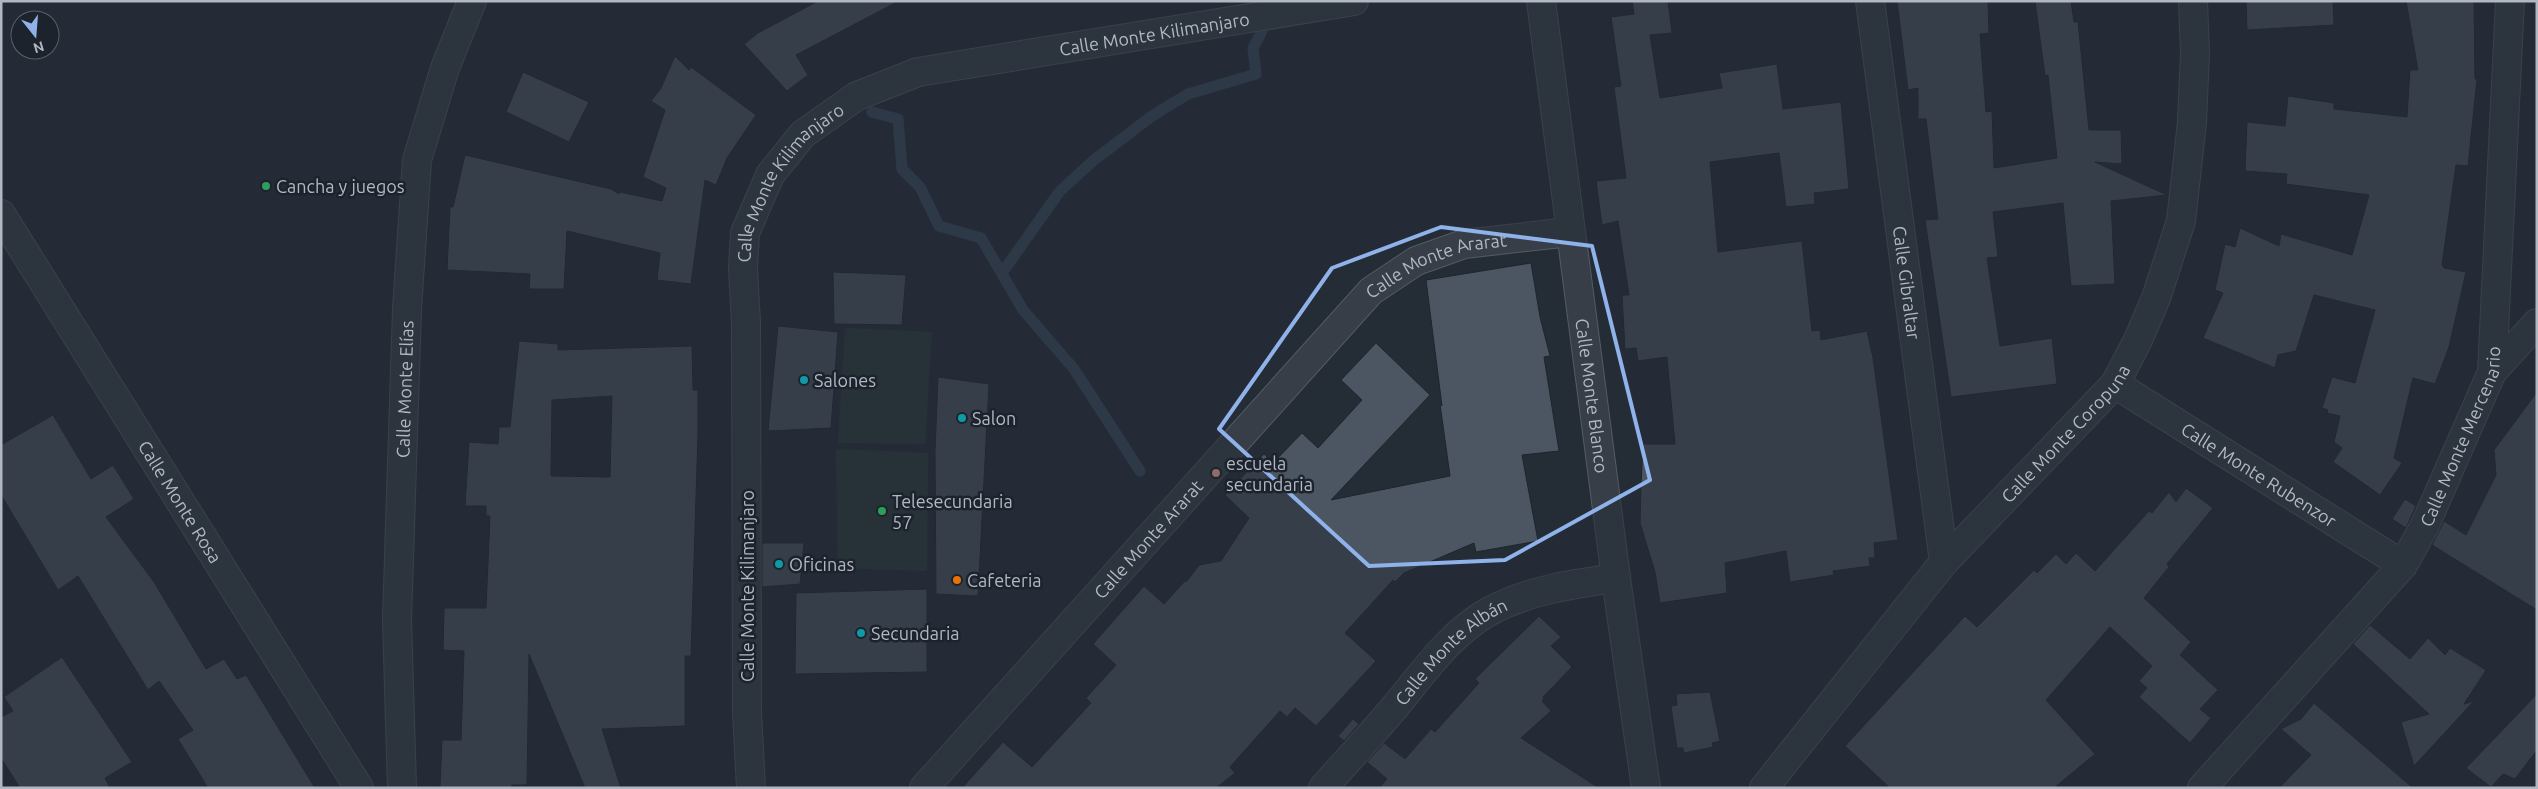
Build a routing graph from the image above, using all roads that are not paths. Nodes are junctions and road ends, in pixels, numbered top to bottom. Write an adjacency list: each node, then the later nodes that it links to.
1 (472, 1): 16 (street, Calle Monte Elías)
2 (1354, 1): 17 (street, Calle Monte Kilimanjaro)
3 (1541, 1): 8 (street, Calle Monte Blanco)
4 (1870, 1): 12 (street, Calle Gibraltar)
5 (2193, 1): 11 (street, Calle Monte Coropuna)
6 (2510, 1): 10 (street, Calle Monte Mercenario)
7 (1, 214): 15 (street, Calle Monte Rosa)
8 (1570, 232): 14 (street, Calle Monte Blanco); 18 (street, Calle Monte Ararat)
9 (2537, 323): 10 (street)
10 (2492, 372): 13 (street, Calle Monte Mercenario)
11 (2115, 384): 12 (street, Calle Monte Coropuna); 13 (street, Calle Monte Rubenzor)
12 (1944, 562): 21 (street, Calle Monte Coropuna)
13 (2403, 565): 22 (street, Calle Monte Mercenario)
14 (1616, 578): 19 (street, Calle Monte Albán); 20 (street, Calle Monte Blanco)
15 (359, 788)
16 (402, 788)
17 (751, 788)
18 (924, 788)
19 (1323, 788)
20 (1646, 788)
21 (1764, 788)
22 (2202, 788)

